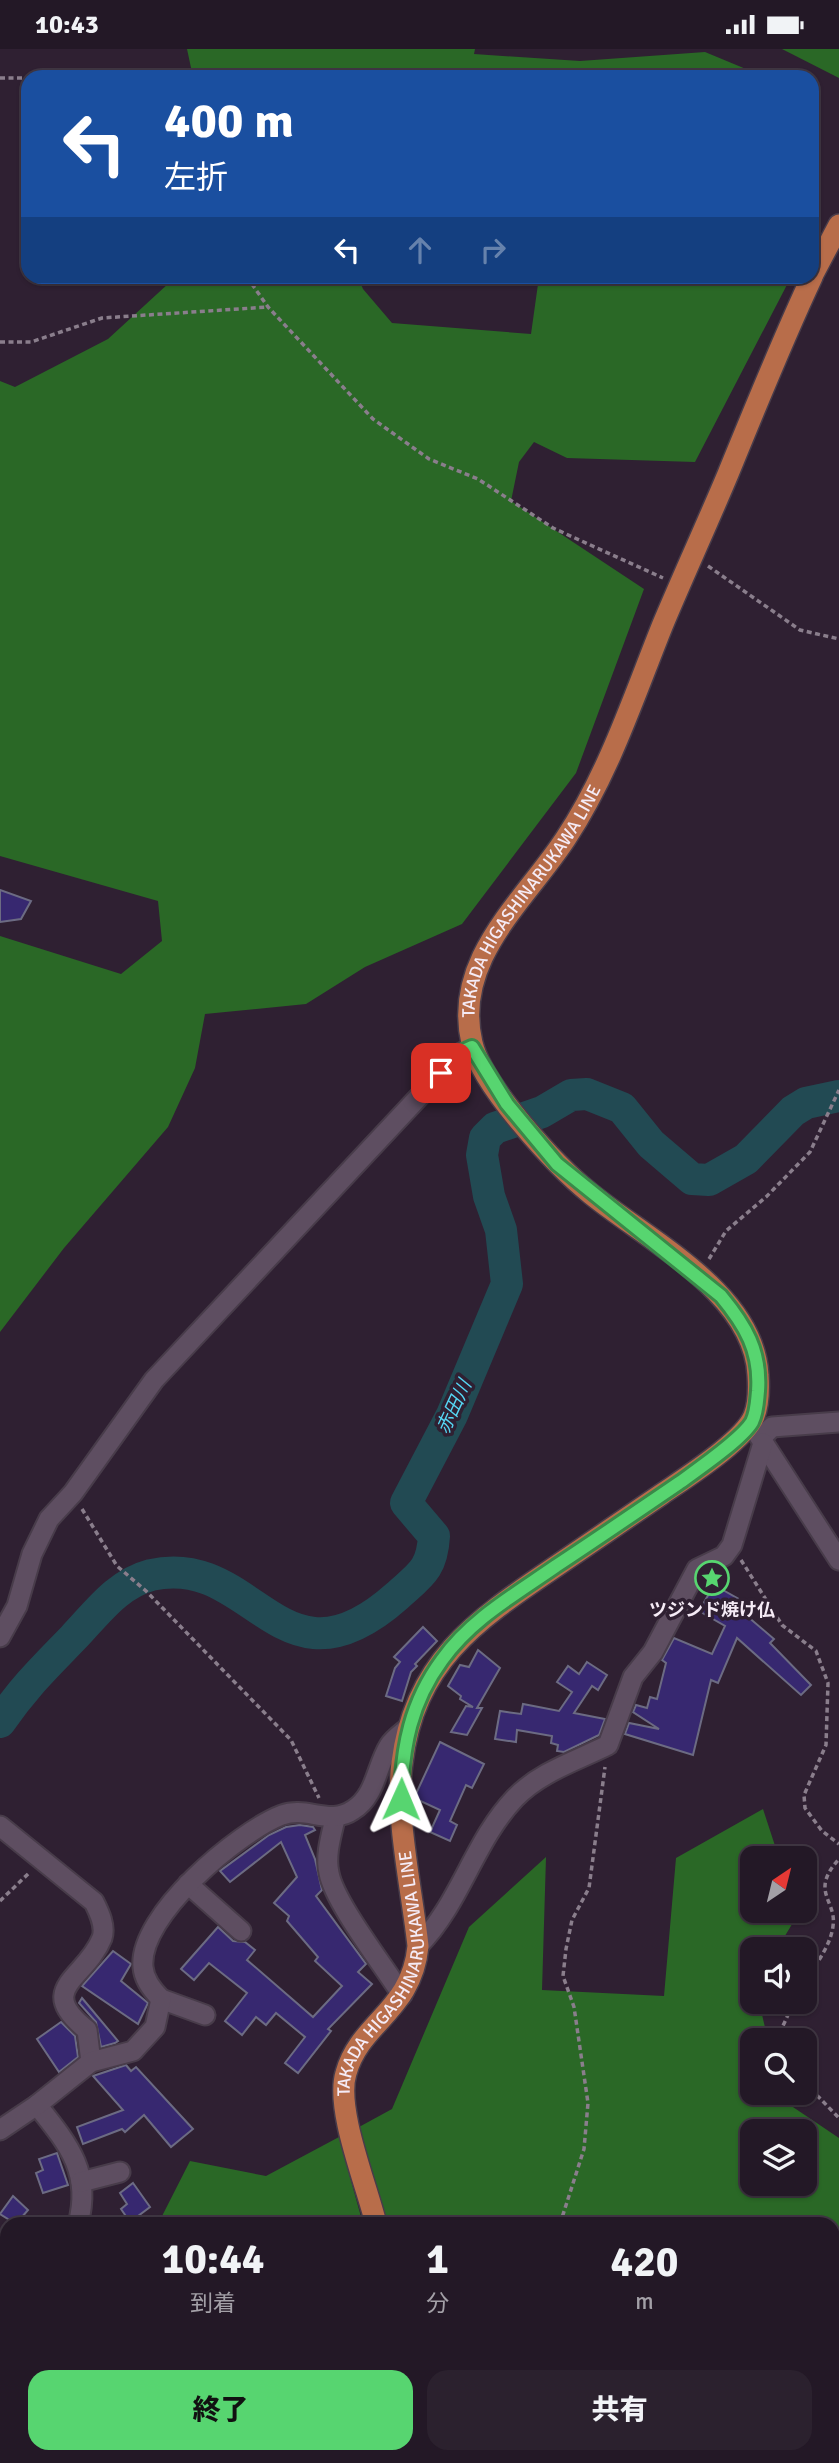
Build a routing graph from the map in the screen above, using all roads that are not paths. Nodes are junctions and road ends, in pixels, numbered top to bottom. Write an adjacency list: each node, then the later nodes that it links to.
1 (839, 225): 2 (main road, TAKADA HIGASHINARUKAWA LINE)
2 (819, 263)
3 (809, 284): 4 (main road, TAKADA HIGASHINARUKAWA LINE)
4 (472, 1047): 6 (main road, TAKADA HIGASHINARUKAWA LINE); 8 (street)
5 (839, 1422): 6 (street)
6 (758, 1435): 7 (street); 9 (main road, TAKADA HIGASHINARUKAWA LINE); 14 (street)
7 (839, 1560)
8 (0, 1637)
9 (408, 1728): 10 (street); 14 (main road, TAKADA HIGASHINARUKAWA LINE)
10 (335, 1819): 12 (street); 15 (street)
11 (0, 1826): 18 (street)
12 (188, 1884): 13 (street); 16 (street)
13 (241, 1931)
14 (418, 1945): 15 (main road, TAKADA HIGASHINARUKAWA LINE)
15 (402, 1995): 24 (main road, TAKADA HIGASHINARUKAWA LINE)
16 (161, 2000): 17 (street); 18 (street)
17 (205, 2015)
18 (91, 2062): 19 (street)
19 (37, 2105): 20 (street); 22 (street)
20 (0, 2130)
21 (120, 2172): 22 (street)
22 (81, 2182): 23 (street)
23 (80, 2217)
24 (374, 2217)

